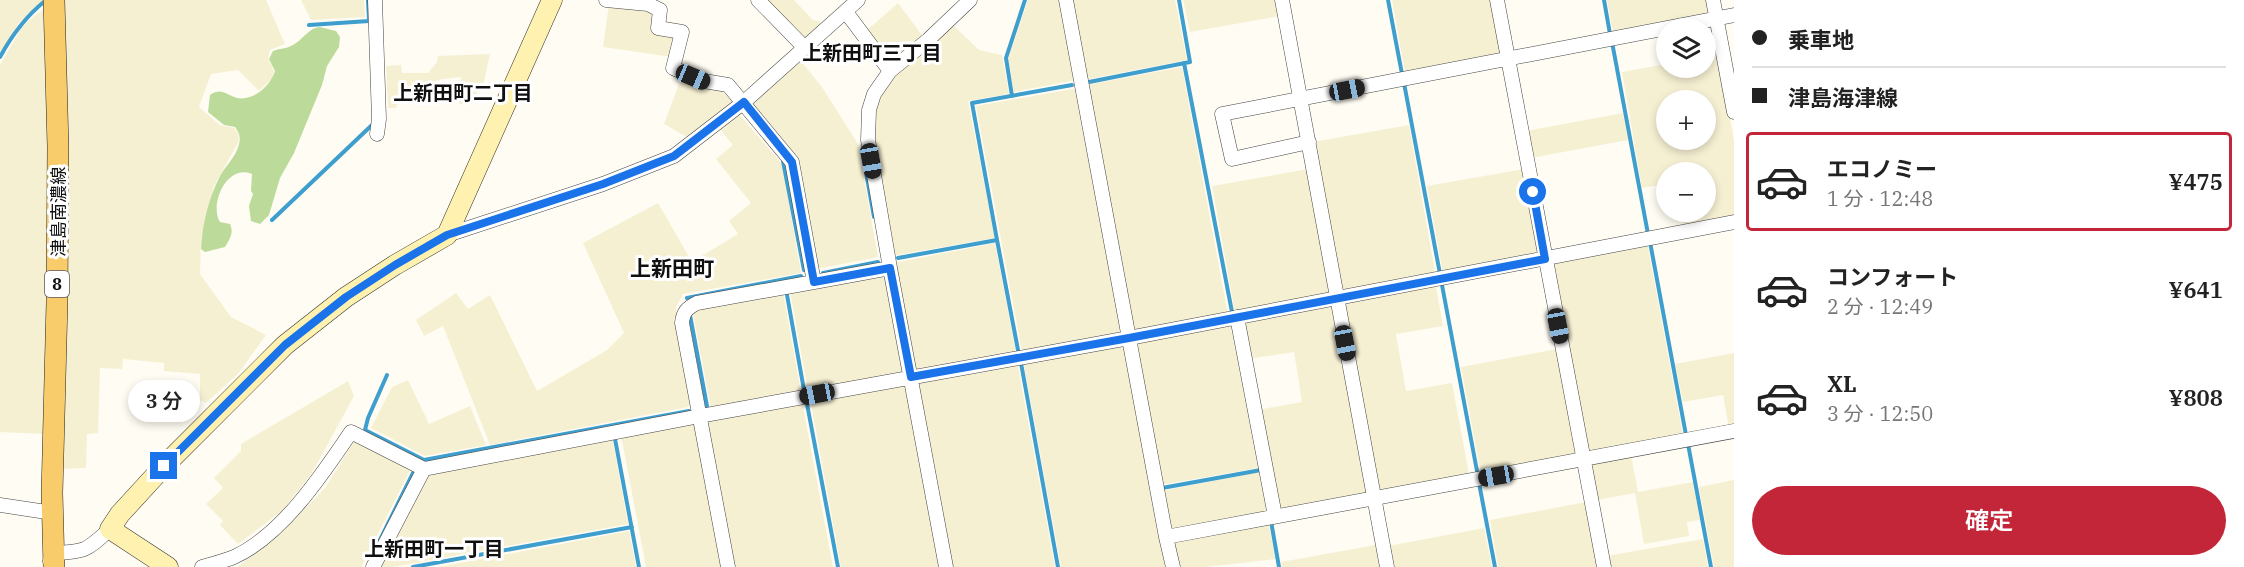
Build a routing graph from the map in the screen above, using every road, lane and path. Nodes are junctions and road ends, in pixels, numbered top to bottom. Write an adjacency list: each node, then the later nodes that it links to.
1 (54, 0): 39 (main road, 津島南濃線 / 8)
2 (375, 0): 22 (street)
3 (552, 0): 25 (main road)
4 (606, 0): 12 (street)
5 (758, 0): 16 (street)
6 (858, 0): 13 (street)
7 (969, 0): 18 (street)
8 (1066, 0): 31 (street)
9 (1282, 0): 19 (street)
10 (1497, 0): 17 (street)
11 (1713, 0): 15 (street)
12 (648, 2): 20 (street)
13 (846, 12): 16 (street); 18 (street)
14 (1734, 15): 15 (street)
15 (1717, 19): 17 (street); 21 (street)
16 (805, 48): 20 (street)
17 (1508, 59): 19 (street); 26 (street)
18 (890, 71): 27 (street)
19 (1300, 98): 23 (street); 23 (street)
20 (744, 102): 25 (street); 28 (street)
21 (1734, 112)
22 (377, 134)
23 (1309, 142): 29 (street)
24 (1734, 222): 26 (street)
25 (447, 235): 41 (main road)
26 (1545, 259): 29 (street); 35 (street)
27 (890, 268): 28 (street); 32 (street)
28 (814, 282): 33 (street)
29 (1336, 298): 30 (street); 37 (street)
30 (1237, 317): 31 (street); 40 (street)
31 (1129, 338): 32 (street); 42 (street)
32 (911, 377): 33 (street); 48 (street)
33 (700, 416): 36 (street); 47 (street)
34 (1734, 431): 35 (street)
35 (1586, 459): 37 (street); 51 (street)
36 (424, 469): 45 (street); 46 (street)
37 (1374, 498): 40 (street); 50 (street)
38 (0, 505): 39 (street)
39 (53, 513): 43 (main road, 津島南濃線 / 8)
40 (1275, 516): 42 (street)
41 (110, 529): 43 (street); 44 (main road)
42 (1166, 537): 49 (street)
43 (51, 562)
44 (168, 567)
45 (202, 567)
46 (373, 567)
47 (728, 567)
48 (946, 567)
49 (1173, 567)
50 (1387, 567)
51 (1604, 567)

